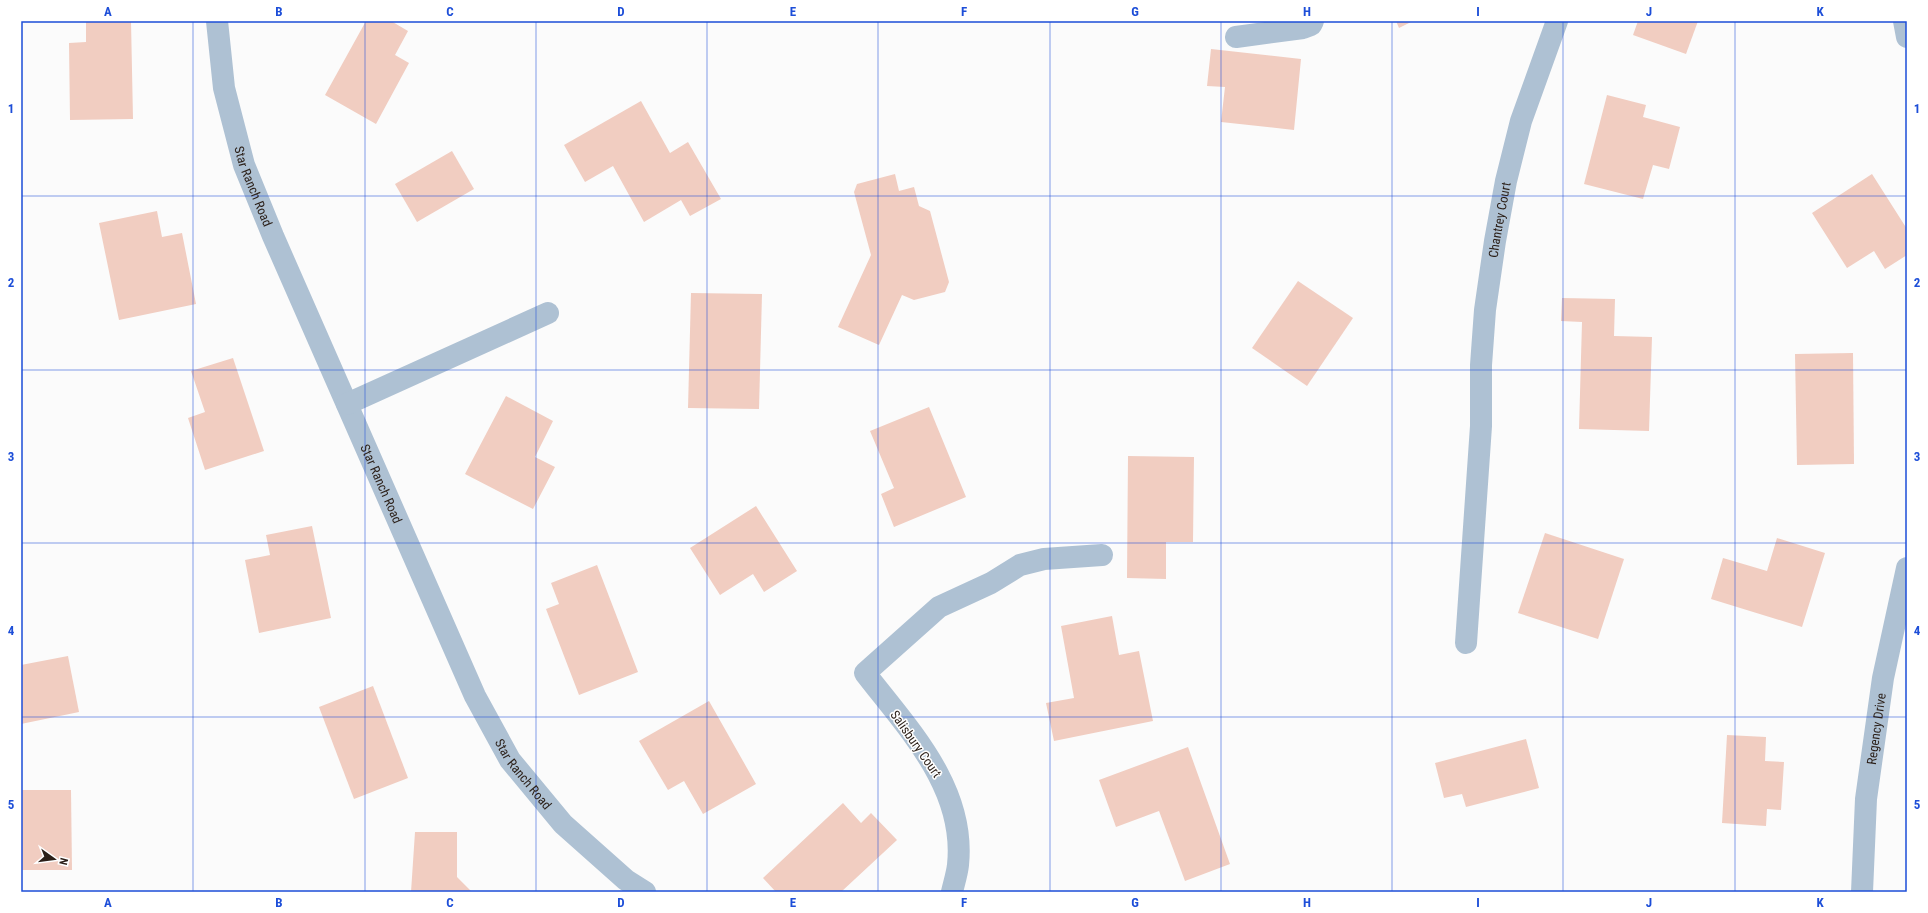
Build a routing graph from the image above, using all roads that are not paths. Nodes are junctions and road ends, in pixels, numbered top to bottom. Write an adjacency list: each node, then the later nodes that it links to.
1 (217, 21): 8 (street, Star Ranch Road)
2 (1313, 21): 5 (street)
3 (1557, 21): 11 (street, Chantrey Court)
4 (1904, 21): 6 (street)
5 (1236, 37)
6 (1907, 37)
7 (548, 312): 8 (street)
8 (347, 404): 12 (street, Star Ranch Road)
9 (1102, 555): 13 (street, Salisbury Court)
10 (1907, 568): 14 (street, Regency Drive)
11 (1466, 644)
12 (645, 892)
13 (952, 892)
14 (1862, 892)

